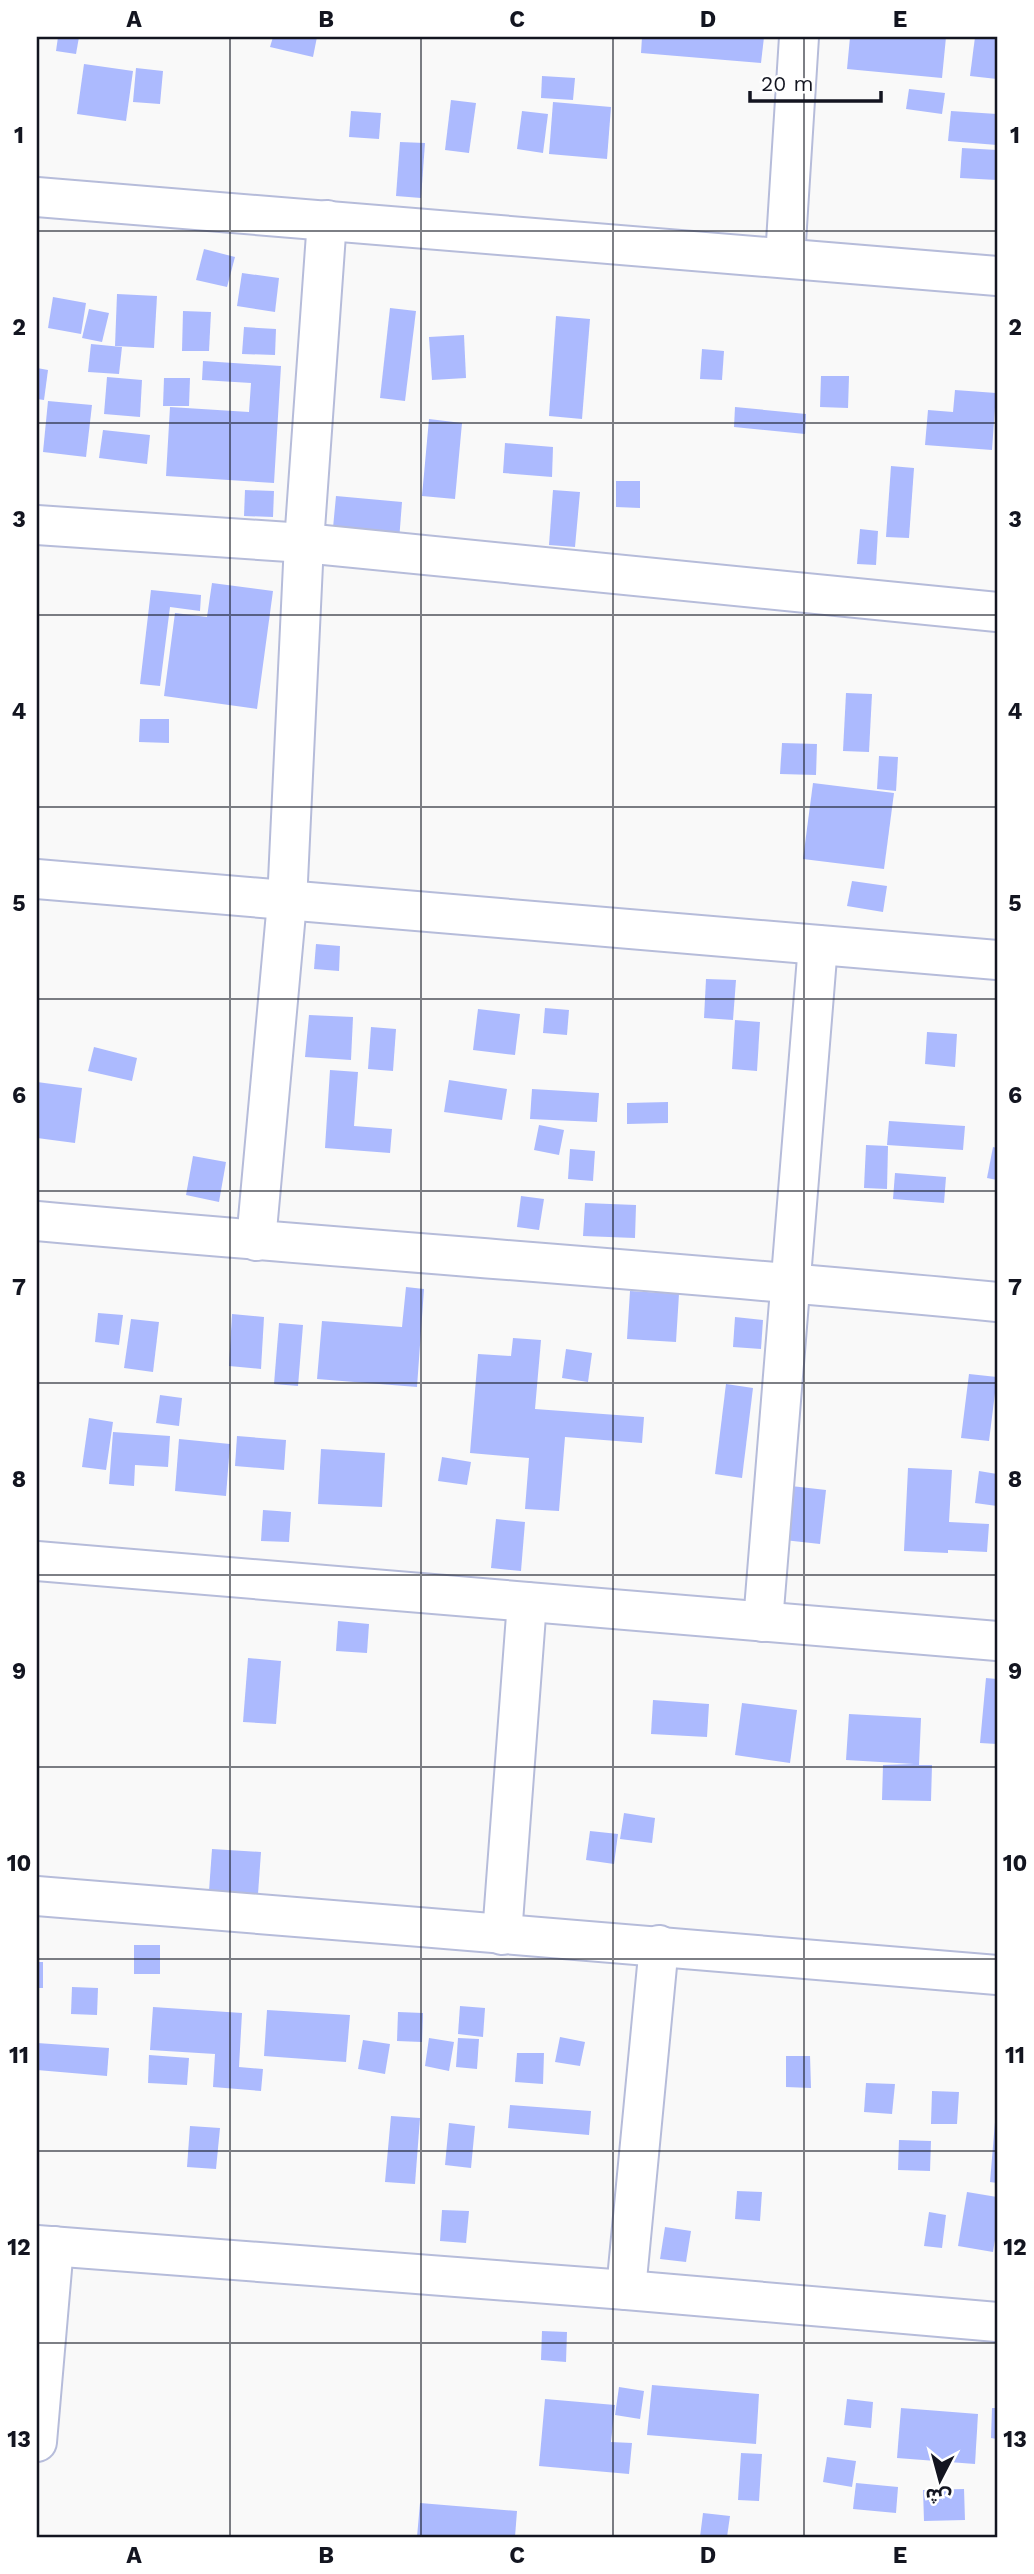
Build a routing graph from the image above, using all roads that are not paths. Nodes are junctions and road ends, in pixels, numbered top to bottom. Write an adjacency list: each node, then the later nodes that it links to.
1 (799, 37): 4 (street)
2 (37, 197): 3 (street)
3 (327, 220): 4 (street); 7 (street)
4 (785, 258): 5 (street)
5 (997, 276)
6 (37, 526): 7 (street)
7 (304, 543): 8 (street); 10 (street)
8 (997, 612)
9 (37, 879): 10 (street)
10 (287, 902): 11 (street); 14 (street)
11 (818, 945): 12 (street); 15 (street)
12 (997, 960)
13 (37, 1221): 14 (street)
14 (256, 1241): 15 (street)
15 (791, 1282): 16 (street); 19 (street)
16 (997, 1302)
17 (37, 1561): 18 (street)
18 (527, 1602): 19 (street); 22 (street)
19 (763, 1622): 20 (street)
20 (997, 1641)
21 (37, 1896): 22 (street)
22 (502, 1935): 23 (street)
23 (659, 1944): 24 (street); 26 (street)
24 (997, 1975)
25 (46, 2245): 26 (street); 28 (street)
26 (626, 2290): 27 (street)
27 (997, 2322)
28 (37, 2442)

